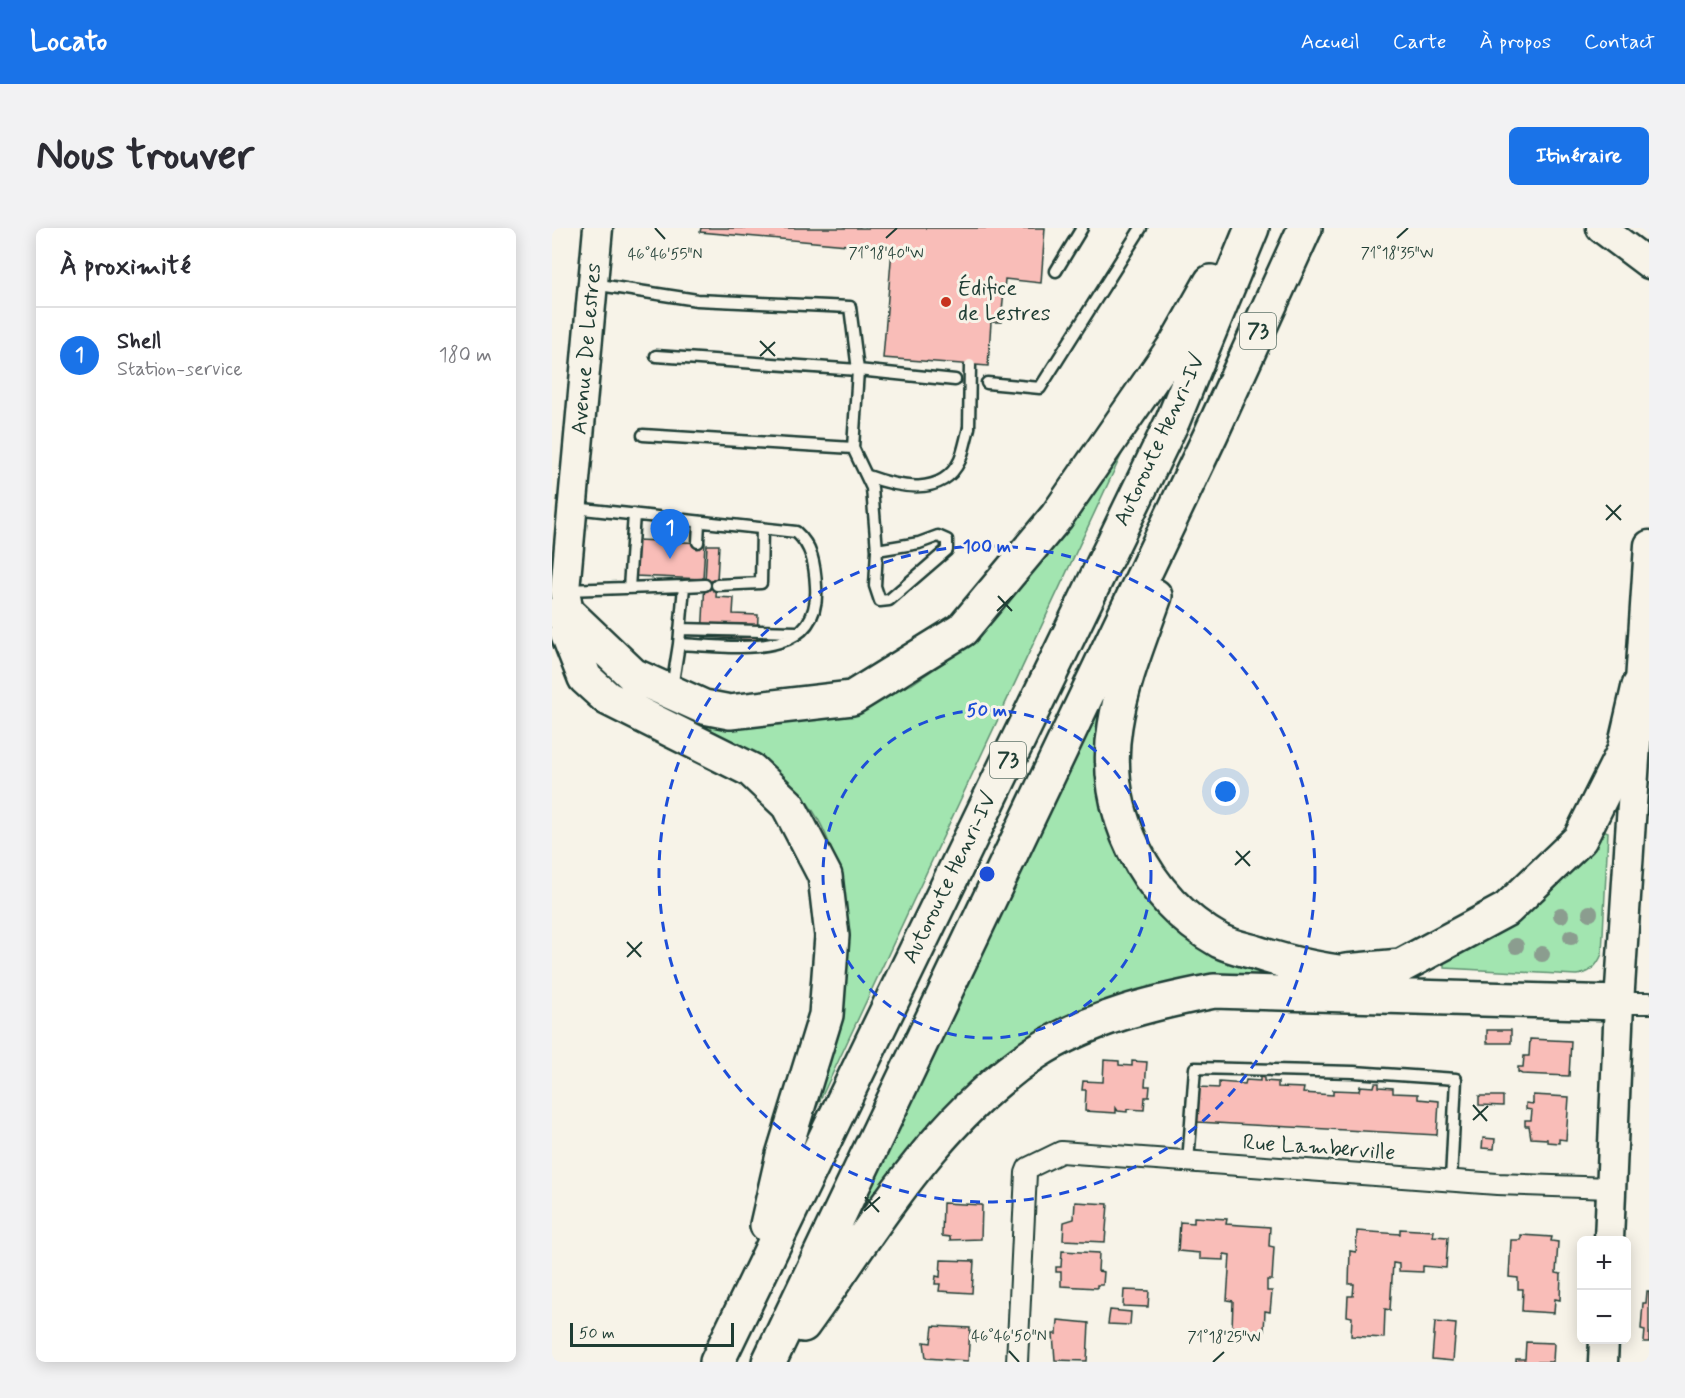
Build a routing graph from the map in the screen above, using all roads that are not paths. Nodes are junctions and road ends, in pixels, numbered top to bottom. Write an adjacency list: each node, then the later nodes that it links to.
1 (598, 228): 10 (street, Avenue De Lestres)
2 (1082, 228): 9 (lane)
3 (1141, 228): 15 (lane)
4 (1245, 228): 40 (highway)
5 (1252, 228): 47 (highway, Autoroute Henri-IV / 73)
6 (1305, 228): 16 (highway, Autoroute Henri-IV / 73)
7 (1601, 228): 8 (street)
8 (1649, 264)
9 (1056, 271)
10 (593, 284): 13 (lane); 20 (street, Avenue De Lestres)
11 (656, 356): 13 (lane)
12 (970, 365): 19 (lane, bridge)
13 (858, 369): 14 (lane); 18 (lane)
14 (955, 381)
15 (987, 383)
16 (1211, 434): 41 (highway); 50 (highway, Autoroute Henri-IV / 73)
17 (643, 435): 18 (lane)
18 (853, 448): 19 (lane)
19 (868, 476): 28 (lane)
20 (573, 508): 21 (lane); 35 (street, Avenue De Lestres)
21 (634, 514): 22 (lane); 34 (lane)
22 (668, 518): 23 (lane); 25 (lane)
23 (699, 522): 24 (lane); 26 (lane)
24 (762, 528): 31 (lane); 37 (lane)
25 (668, 538)
26 (698, 542)
27 (1649, 545): 39 (street)
28 (877, 550): 28 (lane)
29 (666, 574): 32 (lane)
30 (699, 582): 33 (lane)
31 (717, 585)
32 (666, 586): 33 (lane); 34 (lane)
33 (684, 586): 36 (lane)
34 (629, 588): 35 (lane)
35 (562, 606): 40 (highway); 47 (highway)
36 (680, 629): 37 (lane); 38 (lane)
37 (798, 632): 38 (lane)
38 (679, 644): 40 (lane)
39 (1639, 686): 41 (highway); 42 (street)
40 (672, 692)
41 (1329, 972): 42 (highway)
42 (1634, 1003): 45 (street); 51 (highway)
43 (1188, 1163): 44 (street, Rue Lamberville); 44 (lane); 52 (street, Rue Lamberville)
44 (1451, 1180): 45 (street, Rue Lamberville)
45 (1611, 1188): 46 (street)
46 (1609, 1236)
47 (752, 1287): 49 (highway, Autoroute Henri-IV / 73)
48 (1604, 1344): 53 (street)
49 (717, 1362)
50 (769, 1362)
51 (775, 1362)
52 (1017, 1362)
53 (1603, 1362)

